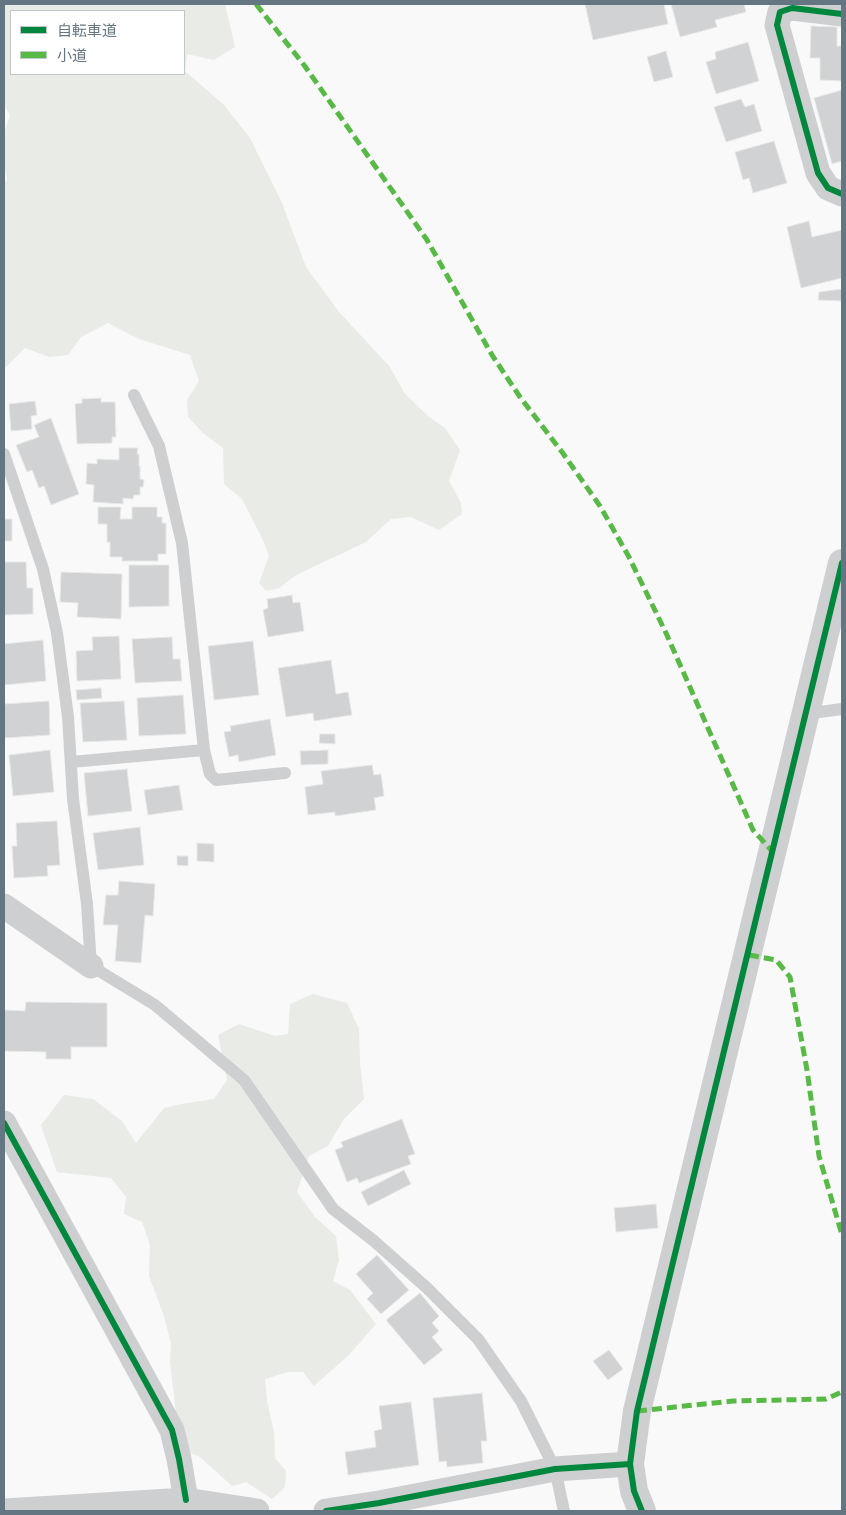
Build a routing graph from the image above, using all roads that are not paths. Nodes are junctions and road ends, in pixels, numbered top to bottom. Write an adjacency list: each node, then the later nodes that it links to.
1 (842, 14): 2 (street)
2 (842, 194)
3 (134, 396): 8 (lane)
4 (4, 454): 9 (lane)
5 (842, 563): 7 (street)
6 (842, 709): 7 (lane)
7 (805, 714): 14 (street)
8 (204, 750): 9 (lane); 10 (lane)
9 (71, 762): 12 (lane)
10 (285, 773)
11 (4, 906): 12 (street)
12 (92, 966): 15 (lane)
13 (4, 1123): 16 (street)
14 (630, 1464): 15 (street); 21 (street)
15 (555, 1469): 19 (street); 20 (lane)
16 (186, 1500): 17 (street); 18 (street)
17 (4, 1511)
18 (257, 1511)
19 (326, 1511)
20 (564, 1511)
21 (642, 1511)

